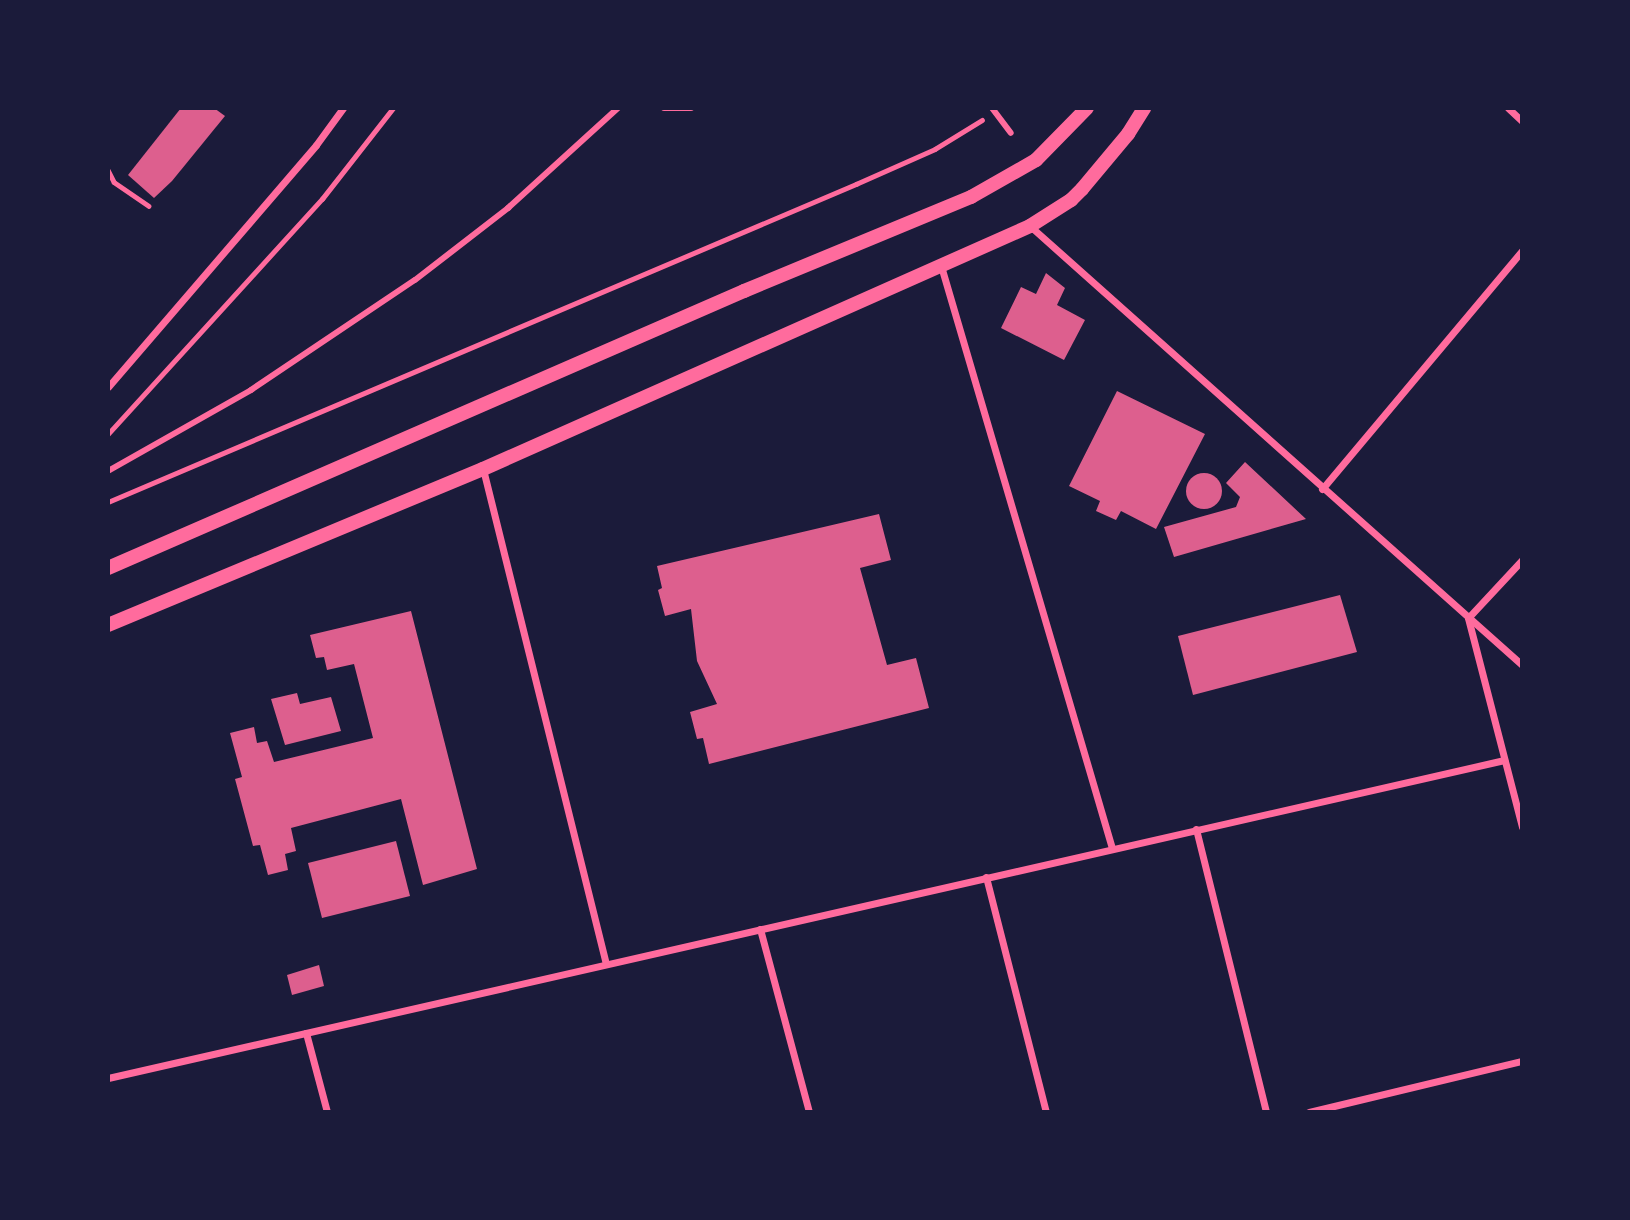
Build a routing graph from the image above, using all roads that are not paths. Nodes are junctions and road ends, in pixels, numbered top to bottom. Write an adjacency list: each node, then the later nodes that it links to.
1 (343, 108): 14 (street)
2 (618, 108): 16 (street)
3 (664, 108): 4 (street)
4 (691, 108)
5 (1087, 108): 19 (main road)
6 (1144, 108): 11 (main road)
7 (1507, 108): 9 (street)
8 (993, 110): 10 (street)
9 (1521, 121)
10 (1011, 133)
11 (1030, 226): 13 (main road); 17 (street)
12 (1521, 250): 17 (street)
13 (940, 266): 15 (main road); 26 (street)
14 (108, 387)
15 (483, 469): 21 (main road); 29 (street)
16 (108, 471)
17 (1322, 489): 20 (street)
18 (1521, 560): 20 (street)
19 (108, 568)
20 (1468, 618): 22 (street); 23 (street)
21 (108, 625)
22 (1521, 665)
23 (1504, 760): 24 (street); 25 (street)
24 (1521, 827)
25 (1196, 829): 26 (street); 36 (street)
26 (1112, 848): 27 (street)
27 (986, 877): 28 (street); 35 (street)
28 (760, 929): 29 (street); 34 (street)
29 (606, 964): 30 (street)
30 (306, 1033): 32 (street); 33 (street)
31 (1521, 1061): 37 (street)
32 (108, 1078)
33 (327, 1111)
34 (809, 1111)
35 (1046, 1111)
36 (1266, 1111)
37 (1309, 1111)

